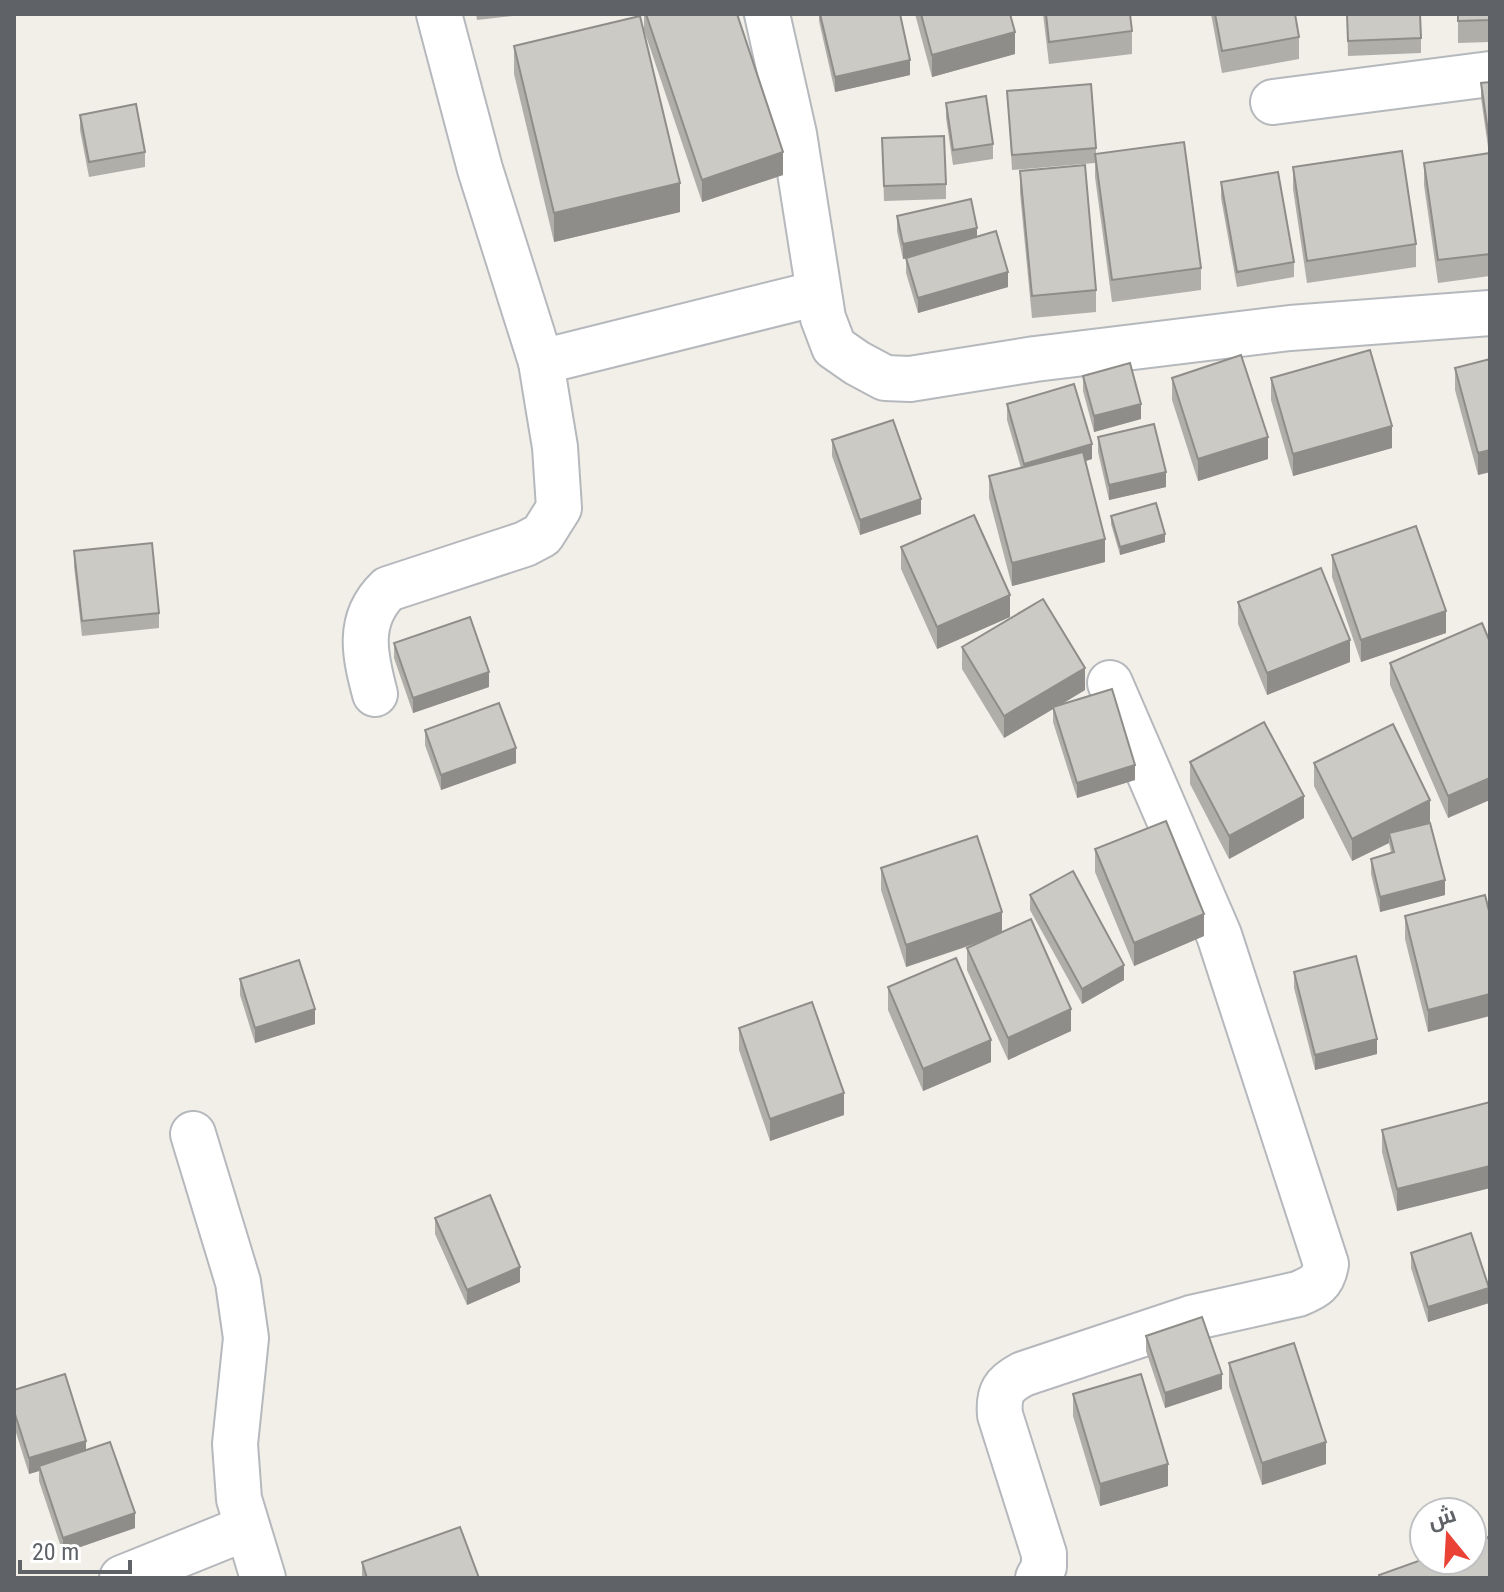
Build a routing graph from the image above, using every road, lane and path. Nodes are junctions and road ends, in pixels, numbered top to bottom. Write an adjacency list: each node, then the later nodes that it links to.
1 (439, 14): 7 (street)
2 (767, 14): 5 (street)
3 (1490, 74): 4 (street)
4 (1273, 102)
5 (818, 293): 6 (street); 7 (street)
6 (1490, 313)
7 (541, 362): 9 (street)
8 (1110, 683): 14 (street)
9 (375, 694)
10 (193, 1134): 11 (street)
11 (246, 1528): 12 (street); 13 (street)
12 (122, 1578)
13 (263, 1578)
14 (1038, 1578)

